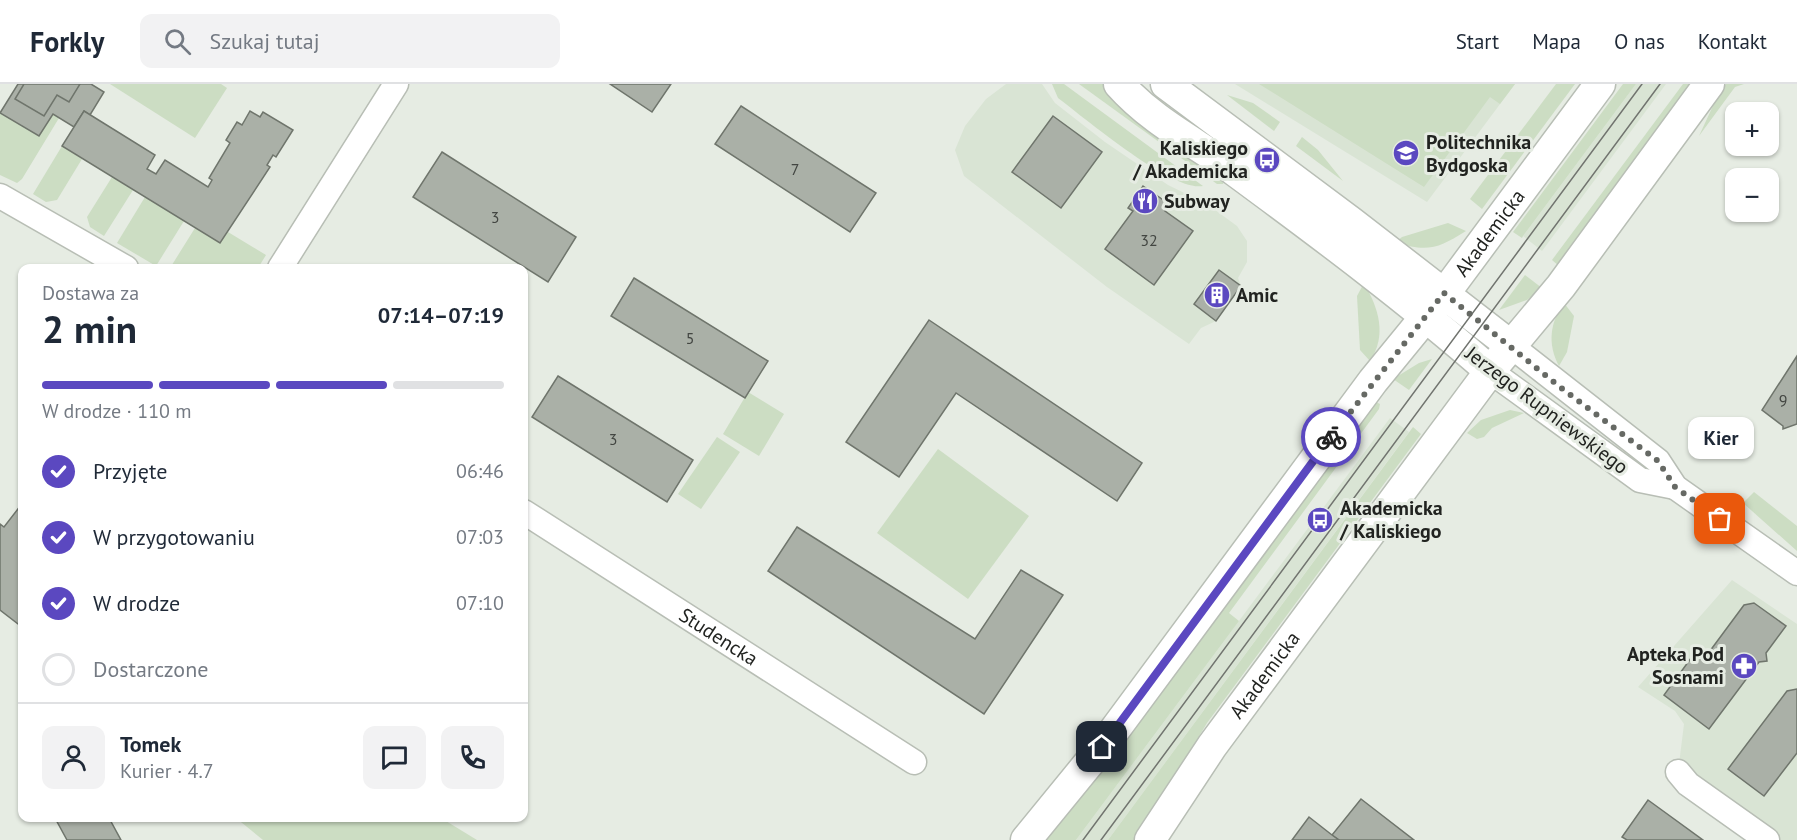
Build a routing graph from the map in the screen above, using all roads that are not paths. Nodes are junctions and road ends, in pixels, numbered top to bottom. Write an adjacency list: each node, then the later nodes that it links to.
1 (396, 84): 8 (street)
2 (1119, 84): 10 (street, Jerzego Rupniewskiego)
3 (1166, 84): 9 (street)
4 (1600, 84): 9 (street, Akademicka)
5 (1709, 84): 11 (street, Akademicka)
6 (0, 196): 7 (street)
7 (119, 264)
8 (283, 264)
9 (1444, 293): 10 (street, Akademicka); 11 (street)
10 (1426, 317): 12 (street, Jerzego Rupniewskiego); 18 (street, Akademicka)
11 (1510, 345): 12 (street, Akademicka); 13 (street, Jerzego Rupniewskiego)
12 (1490, 371): 13 (street, Jerzego Rupniewskiego); 19 (street, Akademicka)
13 (1675, 487): 15 (street, Jerzego Rupniewskiego)
14 (528, 515): 16 (street, Studencka)
15 (1797, 573)
16 (915, 762)
17 (1678, 772): 20 (street)
18 (1026, 840)
19 (1150, 840)
20 (1767, 840)

